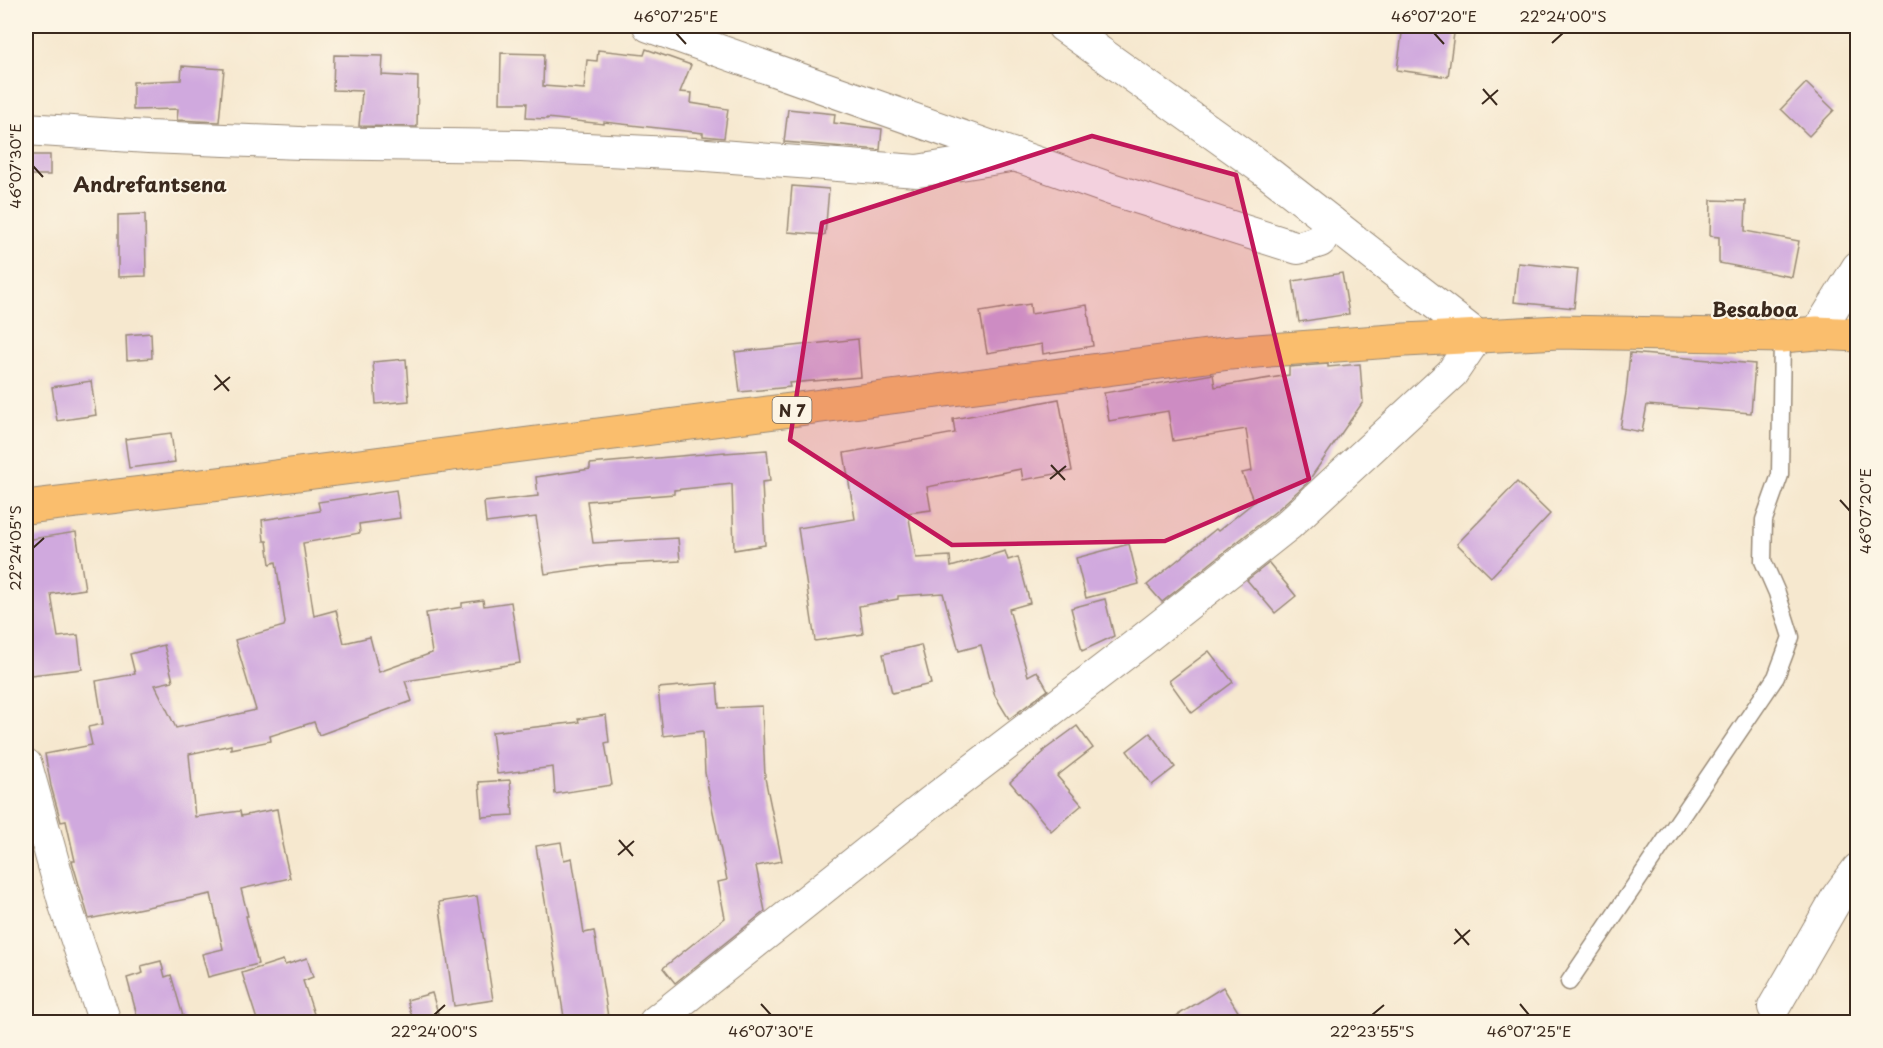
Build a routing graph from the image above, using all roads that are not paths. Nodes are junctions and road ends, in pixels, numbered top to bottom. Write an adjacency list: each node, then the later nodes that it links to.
1 (648, 26): 4 (street)
2 (1063, 26): 5 (street)
3 (26, 129): 4 (street)
4 (1016, 155): 5 (street)
5 (1331, 222): 9 (street)
6 (1857, 267): 7 (street)
7 (1817, 333): 8 (main road, N 7); 10 (main road, N 7)
8 (1857, 335)
9 (1477, 336): 10 (main road, N 7); 11 (main road, N 7); 17 (street)
10 (1782, 336): 14 (lane)
11 (26, 507)
12 (26, 765): 16 (street)
13 (1857, 870): 15 (street)
14 (1569, 982)
15 (1774, 1007)
16 (105, 1023)
17 (655, 1023)

